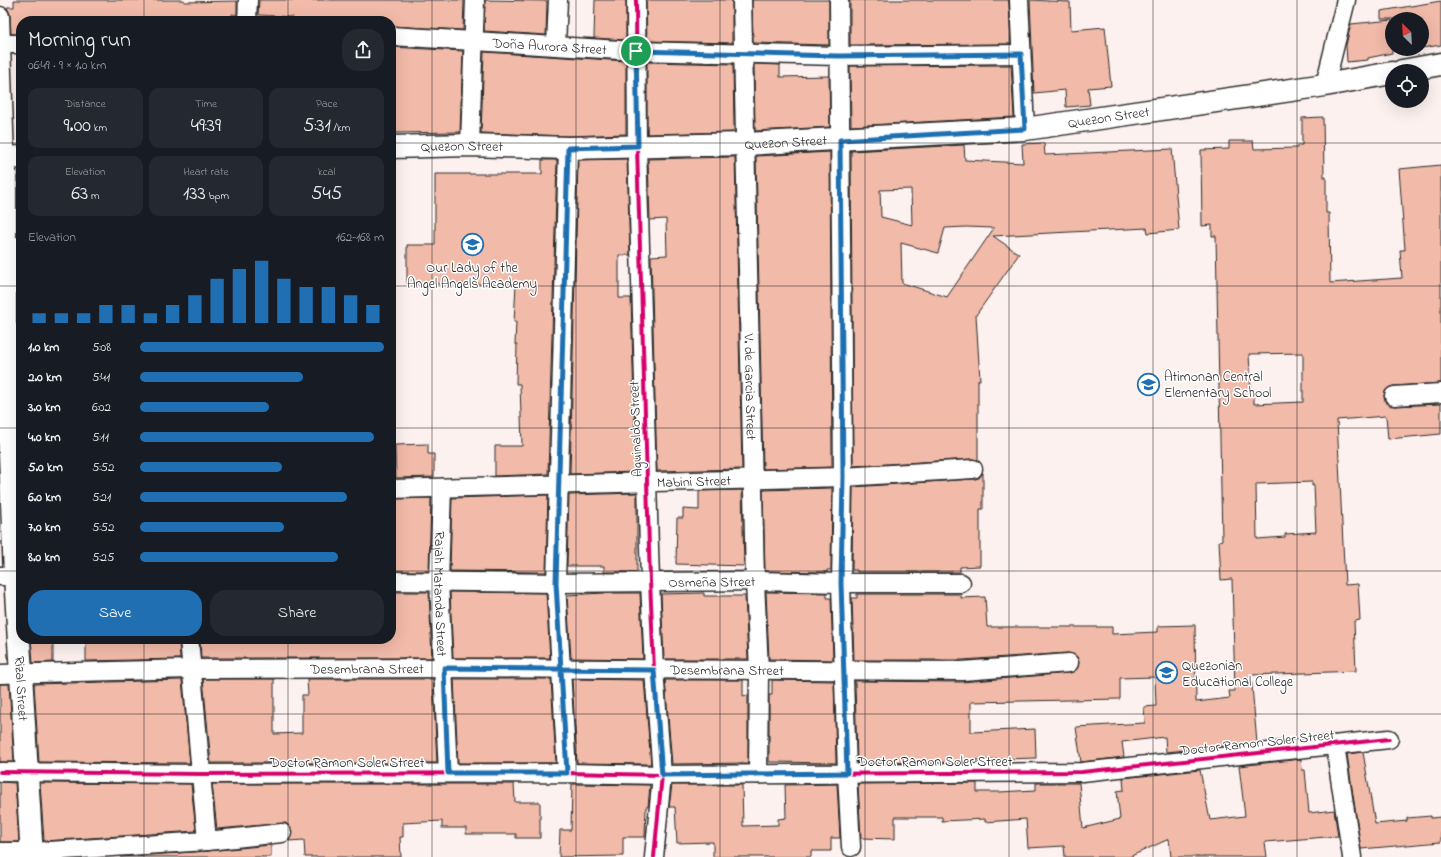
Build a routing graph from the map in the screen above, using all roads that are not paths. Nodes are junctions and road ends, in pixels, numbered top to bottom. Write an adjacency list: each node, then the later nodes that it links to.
1 (248, 0): 10 (street)
2 (475, 0): 12 (street)
3 (558, 0): 15 (street)
4 (636, 0): 16 (street, Aguinaldo Street)
5 (742, 0): 17 (street, V. de Garcia Street)
6 (839, 0): 19 (street)
7 (1019, 0): 18 (street)
8 (1346, 0): 23 (street)
9 (0, 16): 13 (street, Rizal Street)
10 (247, 16)
11 (396, 36): 12 (street, Doña Aurora Street)
12 (473, 40): 15 (street, Doña Aurora Street); 27 (street)
13 (0, 44): 14 (street); 31 (street, Rizal Street)
14 (16, 44)
15 (556, 46): 16 (street, Doña Aurora Street)
16 (636, 51): 17 (street, Doña Aurora Street); 28 (street, Aguinaldo Street)
17 (744, 53): 19 (street, Doña Aurora Street); 26 (street, V. de Garcia Street)
18 (1021, 54): 19 (street, Doña Aurora Street); 24 (street)
19 (838, 56): 25 (street)
20 (1441, 64): 21 (main road)
21 (1429, 66)
22 (1385, 74): 23 (main road, Quezon Street)
23 (1325, 85): 24 (main road, Quezon Street)
24 (1025, 129): 25 (main road, Quezon Street)
25 (840, 140): 26 (main road, Quezon Street); 37 (street)
26 (745, 144): 28 (main road, Quezon Street); 38 (street, V. de Garcia Street)
27 (470, 146): 29 (main road, Quezon Street); 30 (main road, Quezon Street)
28 (638, 146): 30 (main road, Quezon Street); 39 (street, Aguinaldo Street)
29 (396, 147)
30 (568, 148): 40 (street)
31 (9, 157): 32 (main road, Rizal Street)
32 (9, 247): 33 (main road, Rizal Street)
33 (9, 334): 43 (main road, Rizal Street)
34 (1441, 393): 35 (street)
35 (1394, 396)
36 (973, 469): 37 (street, Mabini Street)
37 (843, 477): 38 (street, Mabini Street); 50 (street)
38 (753, 480): 39 (street, Mabini Street); 48 (street, V. de Garcia Street)
39 (647, 482): 40 (street, Mabini Street); 47 (street, Aguinaldo Street)
40 (558, 485): 41 (street, Mabini Street); 49 (street)
41 (442, 488): 42 (street, Mabini Street); 46 (street, Rajah Matanda Street)
42 (396, 489)
43 (11, 496): 44 (main road, Rizal Street)
44 (12, 576): 60 (main road, Rizal Street)
45 (396, 581): 46 (street, Osmeña Street)
46 (439, 581): 49 (street, Osmeña Street); 54 (street, Rajah Matanda Street)
47 (650, 581): 48 (street, Osmeña Street); 49 (street, Osmeña Street); 57 (street, Aguinaldo Street)
48 (755, 581): 50 (street, Osmeña Street); 58 (street, V. de Garcia Street)
49 (556, 583): 56 (street)
50 (841, 583): 51 (street, Osmeña Street); 59 (street)
51 (961, 583)
52 (189, 644): 55 (street)
53 (1069, 663): 59 (street, Desembrana Street)
54 (444, 668): 55 (street, Desembrana Street); 56 (street, Desembrana Street); 65 (street, Rajah Matanda Street)
55 (190, 669): 60 (street, Desembrana Street); 68 (street)
56 (562, 669): 57 (street, Desembrana Street); 66 (street)
57 (654, 670): 58 (street, Desembrana Street); 70 (street, Aguinaldo Street)
58 (759, 671): 59 (street, Desembrana Street); 69 (street, V. de Garcia Street)
59 (844, 671): 67 (street)
60 (10, 674): 64 (main road, Rizal Street)
61 (1389, 739): 62 (street, Doctor Ramon Soler Street)
62 (1335, 745): 67 (street, Doctor Ramon Soler Street); 77 (street)
63 (0, 772): 64 (street, Doctor Ramon Soler Street)
64 (26, 772): 68 (street, Doctor Ramon Soler Street); 75 (main road, Rizal Street)
65 (448, 773): 66 (street, Doctor Ramon Soler Street); 68 (street, Doctor Ramon Soler Street)
66 (567, 773): 70 (street, Doctor Ramon Soler Street)
67 (847, 773): 69 (street, Doctor Ramon Soler Street); 73 (street)
68 (202, 774): 72 (street)
69 (758, 774): 70 (street, Doctor Ramon Soler Street)
70 (662, 775): 76 (street, Aguinaldo Street)
71 (282, 833): 72 (street)
72 (207, 841): 75 (street)
73 (851, 847)
74 (0, 852): 75 (street)
75 (33, 855)
76 (654, 857)
77 (1352, 857)

